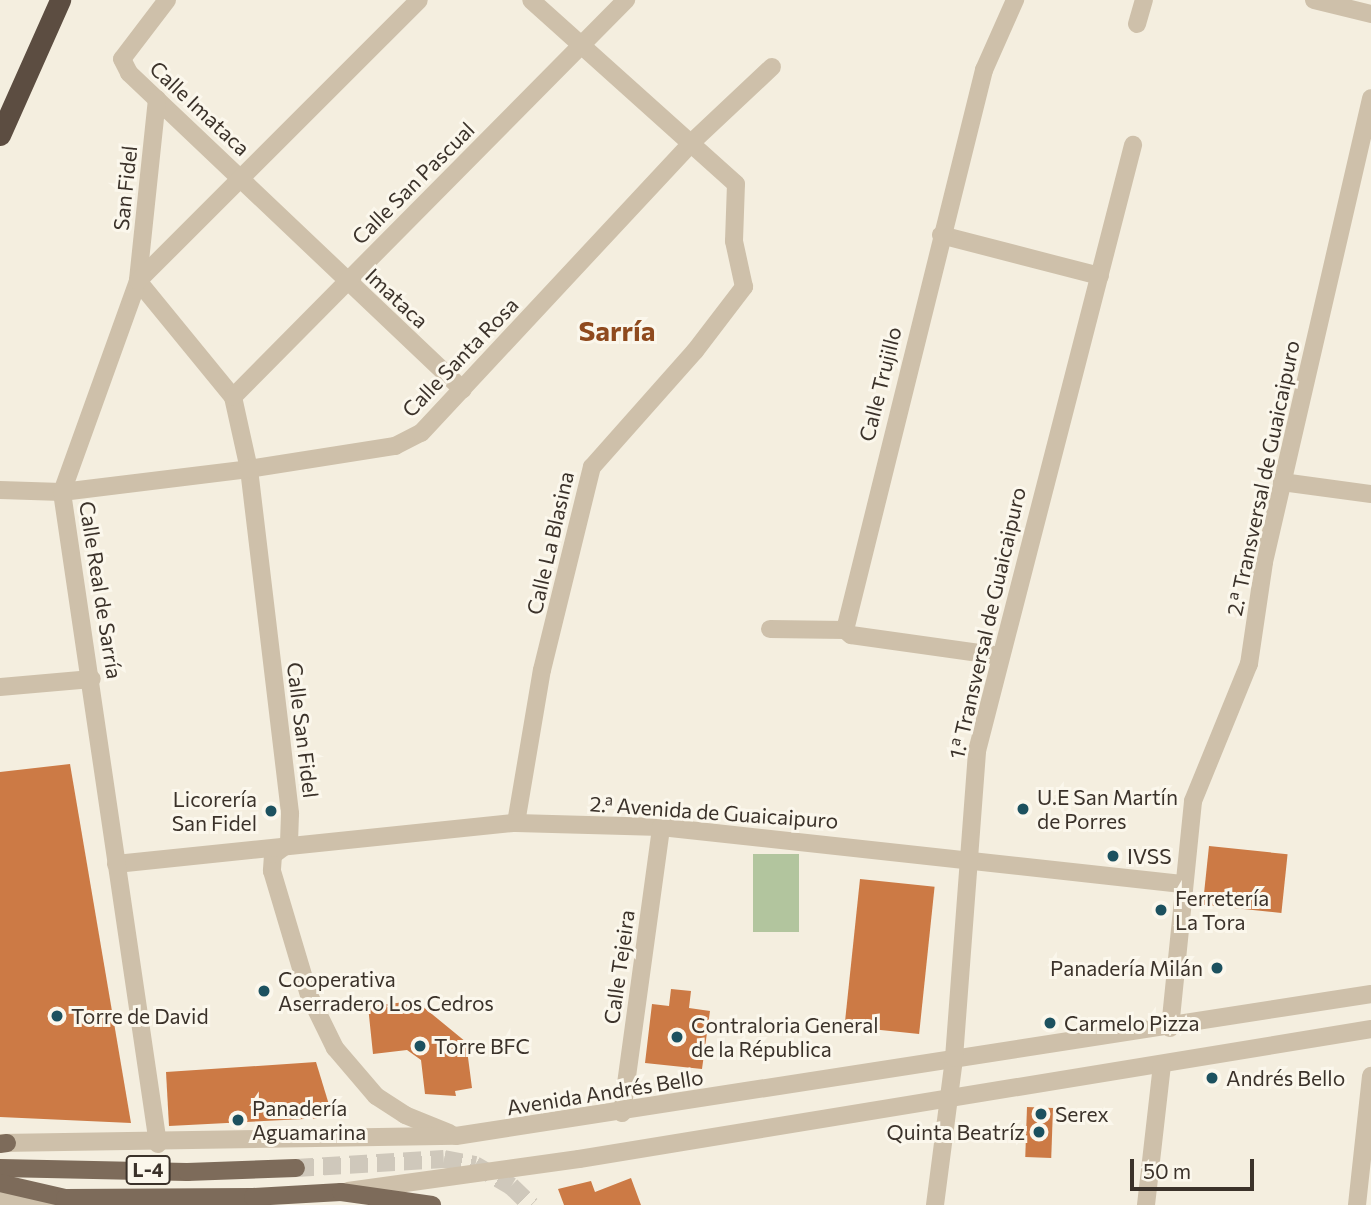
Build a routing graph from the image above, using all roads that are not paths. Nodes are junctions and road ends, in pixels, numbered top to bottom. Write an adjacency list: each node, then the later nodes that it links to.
1 (60, 0): 15 (highway)
2 (167, 0): 14 (street, Calle Imataca)
3 (419, 0): 19 (street, Calle Real de Sarría)
4 (531, 0): 11 (street, Calle La Blasina)
5 (626, 0): 11 (street, Calle San Pascual)
6 (1015, 0): 20 (street, Calle Trujillo)
7 (1144, 0): 10 (street)
8 (1314, 0): 9 (street)
9 (1371, 14)
10 (1137, 24)
11 (580, 47): 17 (street, Calle La Blasina); 23 (street, Calle San Pascual)
12 (772, 67): 17 (street, Calle Santa Rosa)
13 (1371, 98): 16 (street, 2.ª Transversal de Guaicaipuro)
14 (157, 99): 19 (street, Calle Imataca); 22 (street, San Fidel)
15 (0, 135)
16 (1366, 139): 27 (street, 2.ª Transversal de Guaicaipuro)
17 (691, 143): 24 (street, Calle Santa Rosa); 36 (street, Calle La Blasina)
18 (1133, 145): 21 (street, 1.ª Transversal de Guaicaipuro)
19 (243, 180): 22 (street, Calle Real de Sarría); 23 (street, Imataca)
20 (941, 235): 21 (street); 32 (street, Calle Trujillo)
21 (1100, 276): 33 (street, 1.ª Transversal de Guaicaipuro)
22 (138, 281): 25 (street, Calle San Fidel); 29 (street, Calle Real de Sarría)
23 (346, 282): 24 (street, Imataca); 25 (street, Calle San Pascual)
24 (463, 390): 26 (street, Calle Santa Rosa)
25 (233, 397): 26 (street, Calle San Fidel)
26 (249, 469): 29 (street, Calle Santa Rosa); 38 (street, Calle San Fidel)
27 (1282, 482): 30 (street); 41 (street, 2.ª Transversal de Guaicaipuro)
28 (0, 490): 29 (street, Calle Santa Rosa)
29 (62, 492): 34 (street, Calle Real de Sarría)
30 (1371, 494)
31 (770, 629): 32 (street)
32 (845, 630): 33 (street)
33 (1001, 656): 39 (street, 1.ª Transversal de Guaicaipuro)
34 (92, 679): 35 (street); 40 (street, Calle Real de Sarría)
35 (0, 687)
36 (516, 823): 37 (street, 2.ª Avenida de Guaicaipuro); 38 (street, 2.ª Avenida de Guaicaipuro)
37 (661, 827): 39 (street, 2.ª Avenida de Guaicaipuro); 49 (street, Calle Tejeira)
38 (289, 843): 40 (street, 2.ª Avenida de Guaicaipuro); 50 (street)
39 (967, 858): 41 (street, 2.ª Avenida de Guaicaipuro); 45 (street, 1.ª Transversal de Guaicaipuro)
40 (116, 864): 52 (street, Calle Real de Sarría)
41 (1182, 884): 43 (street, 2.ª Transversal de Guaicaipuro)
42 (1371, 994): 43 (street, Avenida Andrés Bello)
43 (1170, 1028): 45 (street, Avenida Andrés Bello)
44 (1371, 1029): 46 (street)
45 (954, 1058): 48 (street, 1.ª Transversal de Guaicaipuro); 49 (street, Avenida Andrés Bello)
46 (1162, 1065): 48 (street); 64 (street)
47 (1371, 1076): 65 (street)
48 (948, 1098): 56 (street); 63 (street, 1.ª Transversal de Guaicaipuro)
49 (622, 1113): 50 (street, Avenida Andrés Bello)
50 (456, 1136): 52 (street, Avenida Andrés Bello)
51 (2, 1143): 52 (street, Avenida Andrés Bello)
52 (158, 1144)
53 (0, 1168): 54 (main road, L-4)
54 (296, 1168)
55 (7, 1184): 57 (main road, L-4)
56 (341, 1192): 57 (main road, L-4); 62 (main road, L-4)
57 (253, 1198): 59 (street, L-4)
58 (0, 1199): 60 (street)
59 (162, 1204): 61 (street, L-4)
60 (80, 1205)
61 (98, 1205)
62 (432, 1205)
63 (935, 1205)
64 (1146, 1205)
65 (1357, 1205)

